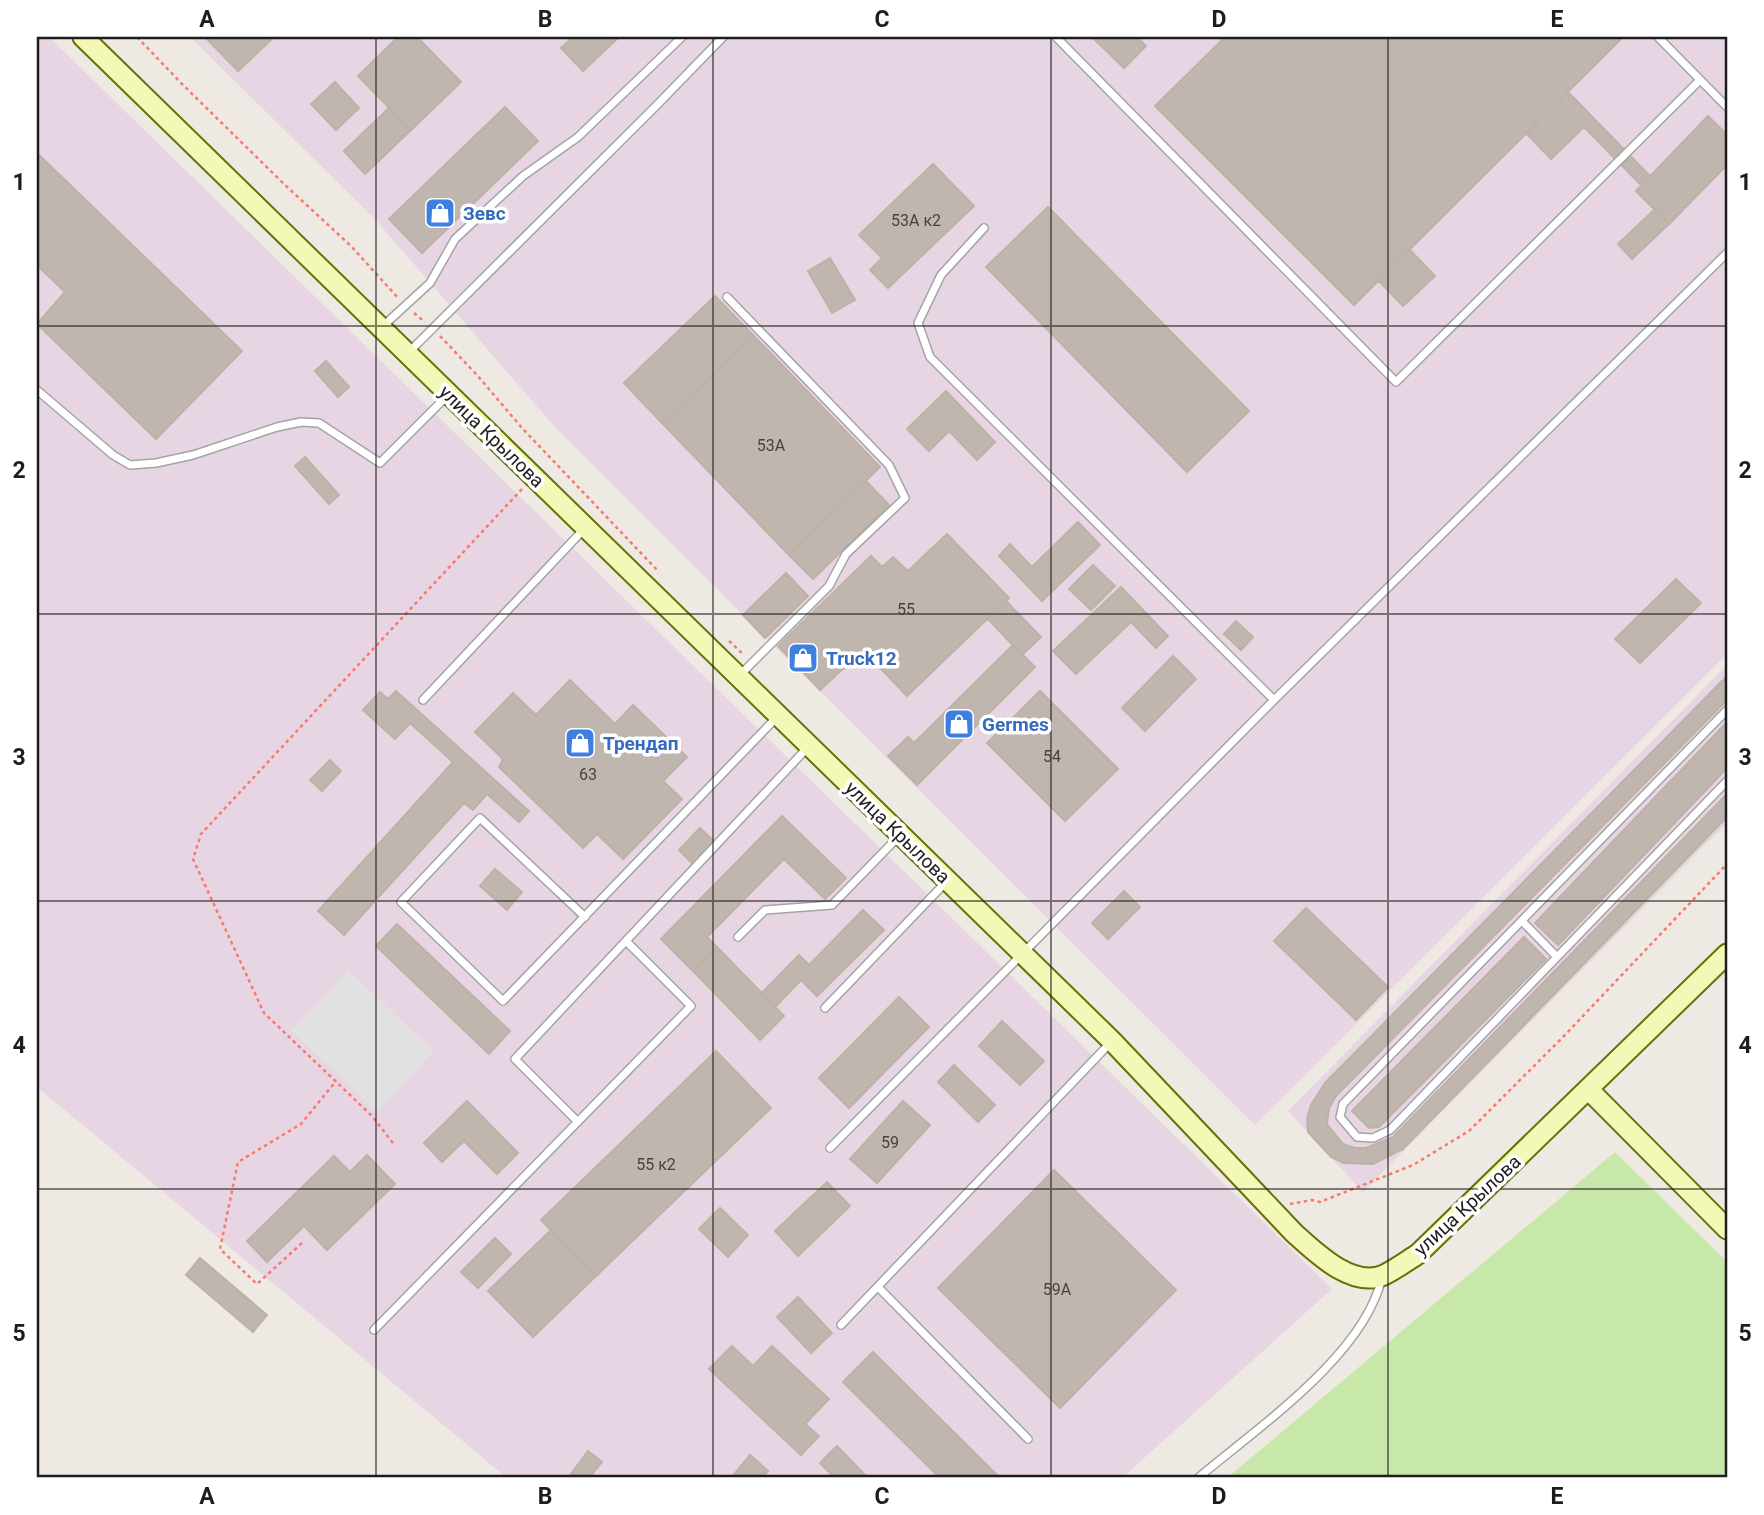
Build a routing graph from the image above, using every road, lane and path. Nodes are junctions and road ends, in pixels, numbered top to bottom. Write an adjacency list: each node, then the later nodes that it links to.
1 (83, 37): 13 (street, улица Крылова)
2 (137, 37): 12 (path)
3 (682, 37): 12 (lane)
4 (723, 37): 14 (lane)
5 (1056, 37): 7 (lane)
6 (1658, 37): 7 (lane)
7 (1700, 80): 8 (lane)
8 (1727, 107)
9 (984, 229): 24 (lane)
10 (1727, 253): 24 (lane)
11 (727, 297): 22 (lane)
12 (405, 305): 13 (lane); 14 (path)
13 (381, 327): 15 (street, улица Крылова)
14 (432, 329): 15 (lane); 20 (path)
15 (408, 354): 17 (street, улица Крылова)
16 (37, 390): 17 (lane)
17 (450, 394): 18 (street, улица Крылова)
18 (534, 477): 19 (street, улица Крылова); 41 (path)
19 (586, 527): 22 (street, улица Крылова); 23 (lane)
20 (660, 573)
21 (724, 636): 22 (path)
22 (745, 669): 26 (street, улица Крылова)
23 (424, 700)
24 (1274, 700): 36 (lane)
25 (1727, 710): 33 (lane)
26 (779, 716): 27 (street, улица Крылова); 32 (lane)
27 (809, 745): 29 (street, улица Крылова); 35 (lane)
28 (1727, 781): 38 (lane)
29 (901, 835): 31 (street, улица Крылова); 34 (lane)
30 (1727, 864): 46 (path)
31 (947, 880): 36 (street, улица Крылова); 39 (lane)
32 (585, 917): 32 (lane)
33 (1522, 921): 38 (lane); 38 (lane)
34 (738, 937)
35 (626, 941): 43 (lane); 43 (lane)
36 (1022, 953): 40 (street, улица Крылова); 45 (lane)
37 (1727, 954): 42 (street, улица Крылова)
38 (1558, 957)
39 (825, 1008)
40 (1112, 1041): 46 (street, улица Крылова); 50 (lane)
41 (335, 1081): 44 (path); 48 (path)
42 (1589, 1090): 47 (street); 49 (street, улица Крылова)
43 (578, 1122): 52 (lane)
44 (393, 1143)
45 (830, 1149)
46 (1270, 1207): 49 (street, улица Крылова)
47 (1727, 1229)
48 (302, 1243)
49 (1382, 1276): 54 (lane)
50 (878, 1287): 51 (lane); 53 (lane)
51 (841, 1325)
52 (374, 1330)
53 (1028, 1438)
54 (1198, 1478)

